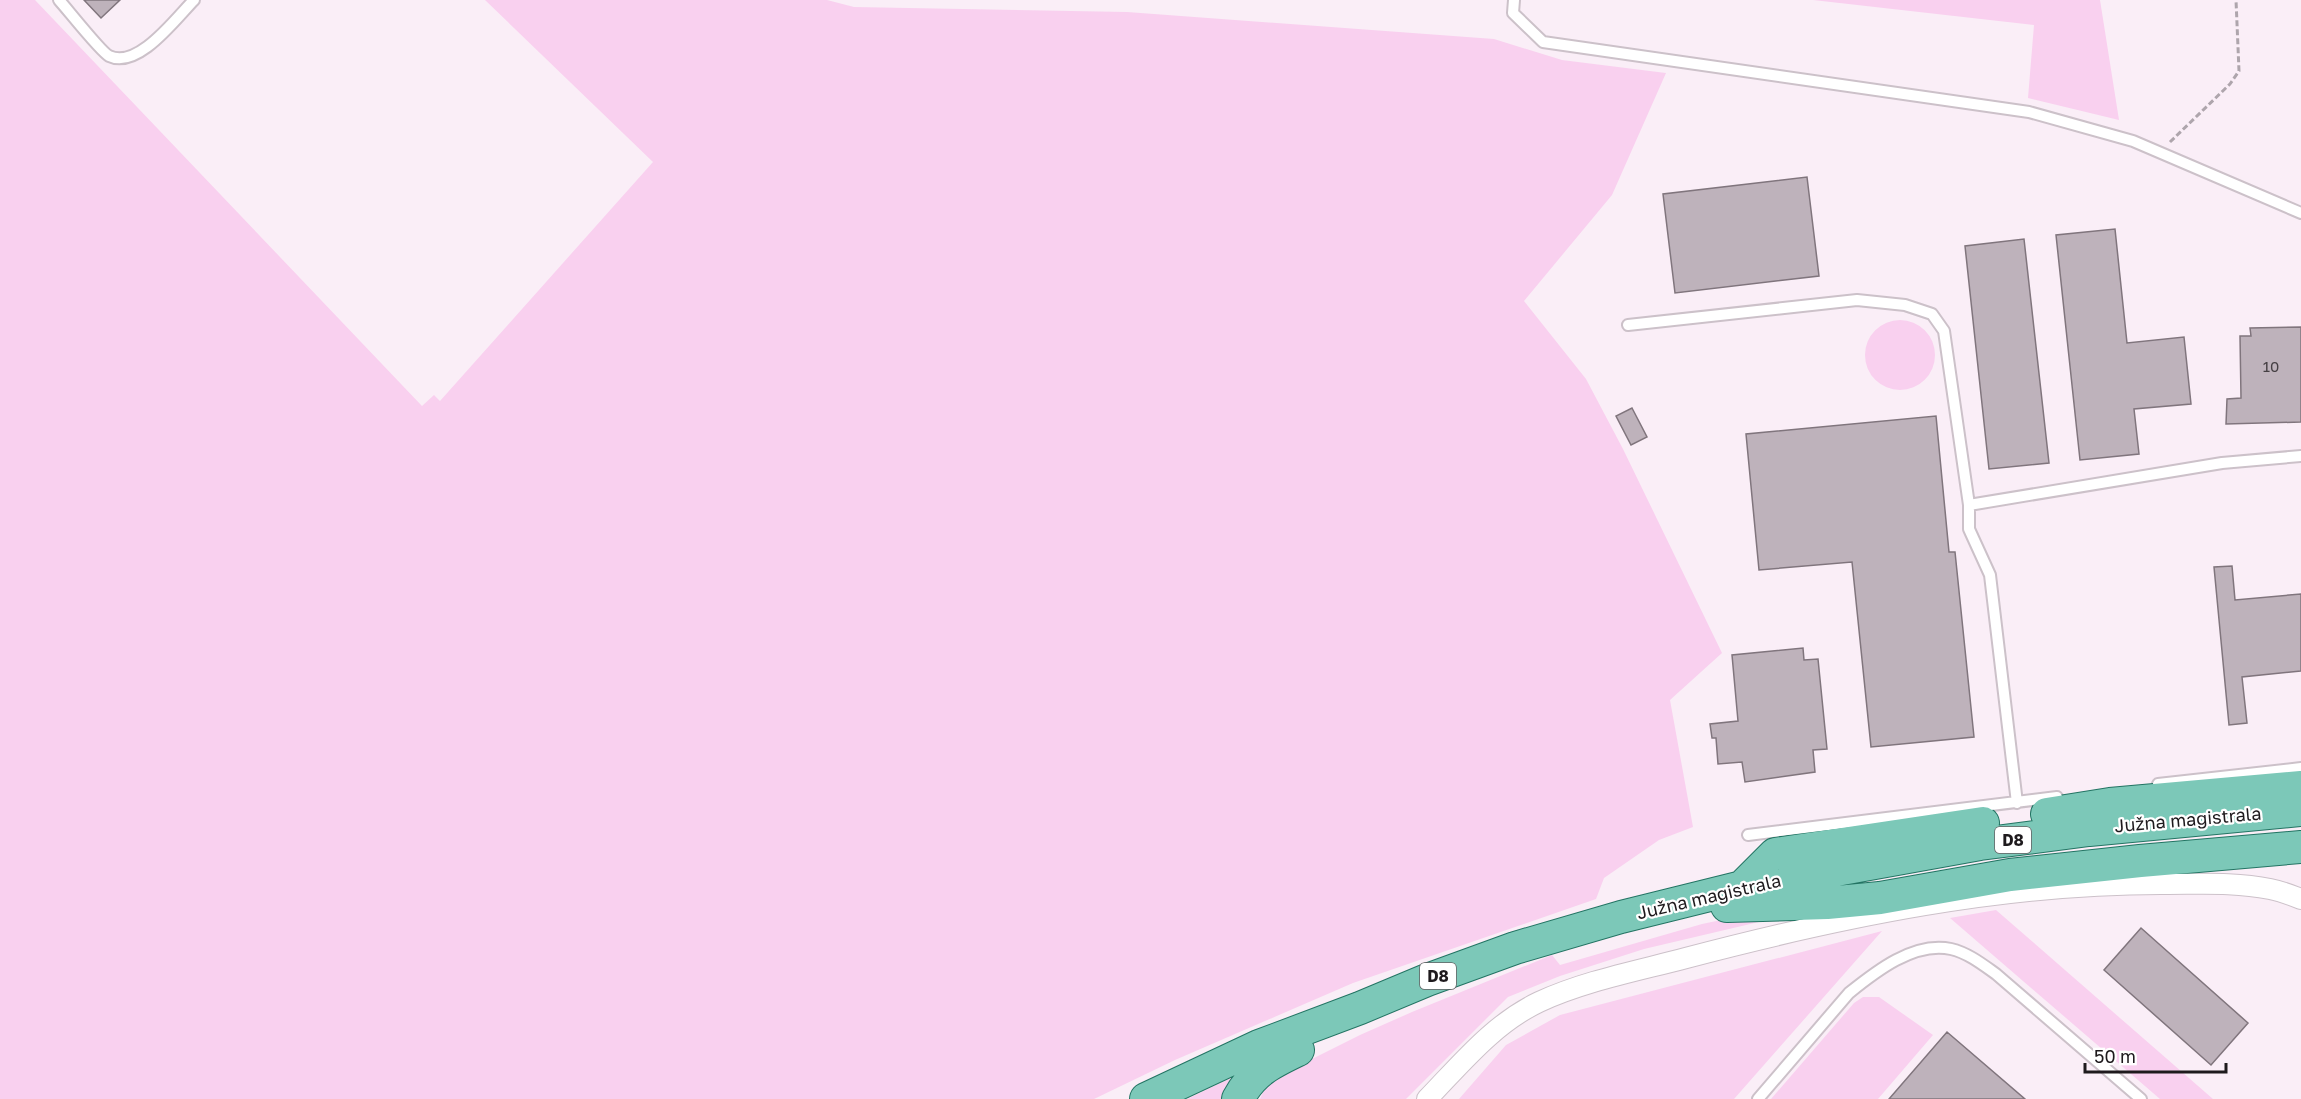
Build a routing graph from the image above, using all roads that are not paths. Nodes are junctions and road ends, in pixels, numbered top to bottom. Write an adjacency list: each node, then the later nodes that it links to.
1 (59, 0): 2 (lane)
2 (194, 0)
3 (1514, 0): 4 (lane)
4 (2301, 213)
5 (1628, 325): 7 (lane)
6 (2301, 456): 7 (lane)
7 (1969, 505): 11 (lane)
8 (2301, 768): 9 (lane)
9 (2150, 785)
10 (2068, 796): 11 (lane)
11 (2017, 803): 13 (lane)
12 (2296, 803): 16 (main road, Južna magistrala / D8)
13 (1748, 835)
14 (2301, 847): 16 (main road)
15 (2301, 898): 20 (street)
16 (1636, 914): 17 (main road, Južna magistrala / D8)
17 (1360, 1008): 18 (main road, Južna magistrala / D8); 19 (main road)
18 (1146, 1099)
19 (1238, 1099)
20 (1427, 1099)
21 (1758, 1099): 22 (lane)
22 (2141, 1099)

